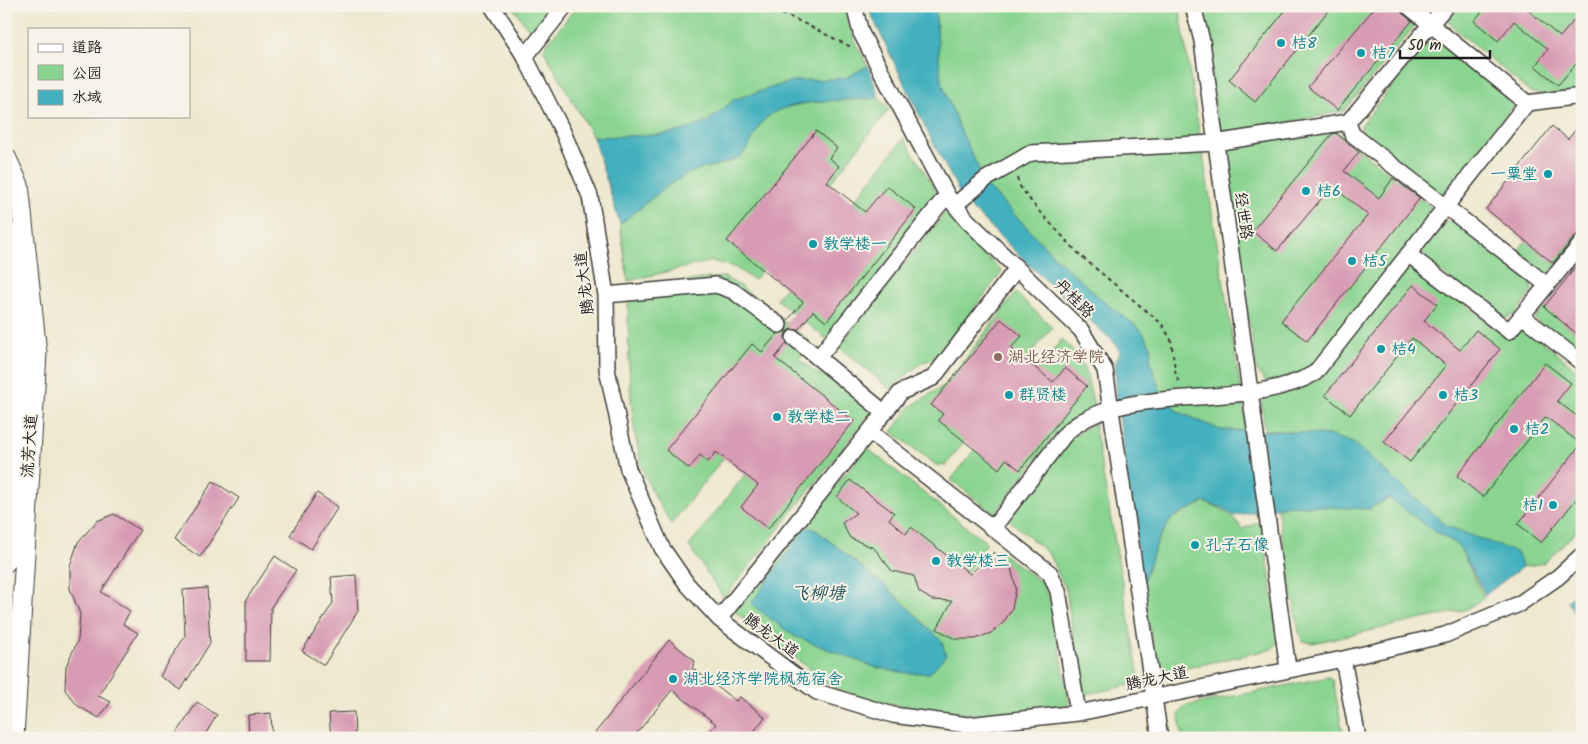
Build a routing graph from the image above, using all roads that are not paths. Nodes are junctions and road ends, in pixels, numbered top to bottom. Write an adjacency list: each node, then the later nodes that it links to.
1 (492, 6): 8 (street, 腾龙大道)
2 (565, 6): 8 (street)
3 (854, 6): 14 (street, 丹桂路)
4 (1193, 6): 12 (street, 经世路)
5 (1408, 6): 7 (street)
6 (1446, 6): 7 (street)
7 (1431, 25): 10 (street); 11 (street)
8 (525, 57): 21 (street, 腾龙大道)
9 (1582, 96): 10 (street)
10 (1527, 103): 15 (street)
11 (1348, 122): 12 (street); 15 (street)
12 (1214, 143): 14 (street); 27 (street, 经世路)
13 (6, 157): 31 (main road, 流芳大道)
14 (954, 200): 19 (street, 丹桂路); 25 (street)
15 (1446, 206): 18 (street); 20 (street)
16 (6, 230): 31 (main road, 流芳大道)
17 (1582, 243): 20 (street)
18 (1408, 254): 22 (street); 27 (street)
19 (1016, 268): 28 (street, 丹桂路); 29 (street)
20 (1547, 285): 22 (street)
21 (606, 295): 23 (street); 35 (street, 腾龙大道)
22 (1522, 316): 26 (street)
23 (779, 325)
24 (794, 338): 25 (street)
25 (818, 358): 29 (street)
26 (1582, 363)
27 (1251, 391): 28 (street); 37 (street, 经世路)
28 (1113, 408): 32 (street); 38 (street, 丹桂路)
29 (885, 413): 30 (street)
30 (870, 432): 32 (street); 35 (street)
31 (15, 479): 34 (main road, 流芳大道); 40 (main road, 流芳大道)
32 (993, 528): 39 (street)
33 (1582, 555): 36 (street, 腾龙大道)
34 (6, 562)
35 (719, 619): 39 (street, 腾龙大道)
36 (1343, 659): 37 (street, 腾龙大道); 42 (street)
37 (1288, 669): 38 (street, 腾龙大道)
38 (1153, 698): 39 (street, 腾龙大道); 41 (street, 丹桂路)
39 (1078, 713)
40 (14, 738)
41 (1160, 738)
42 (1358, 738)

